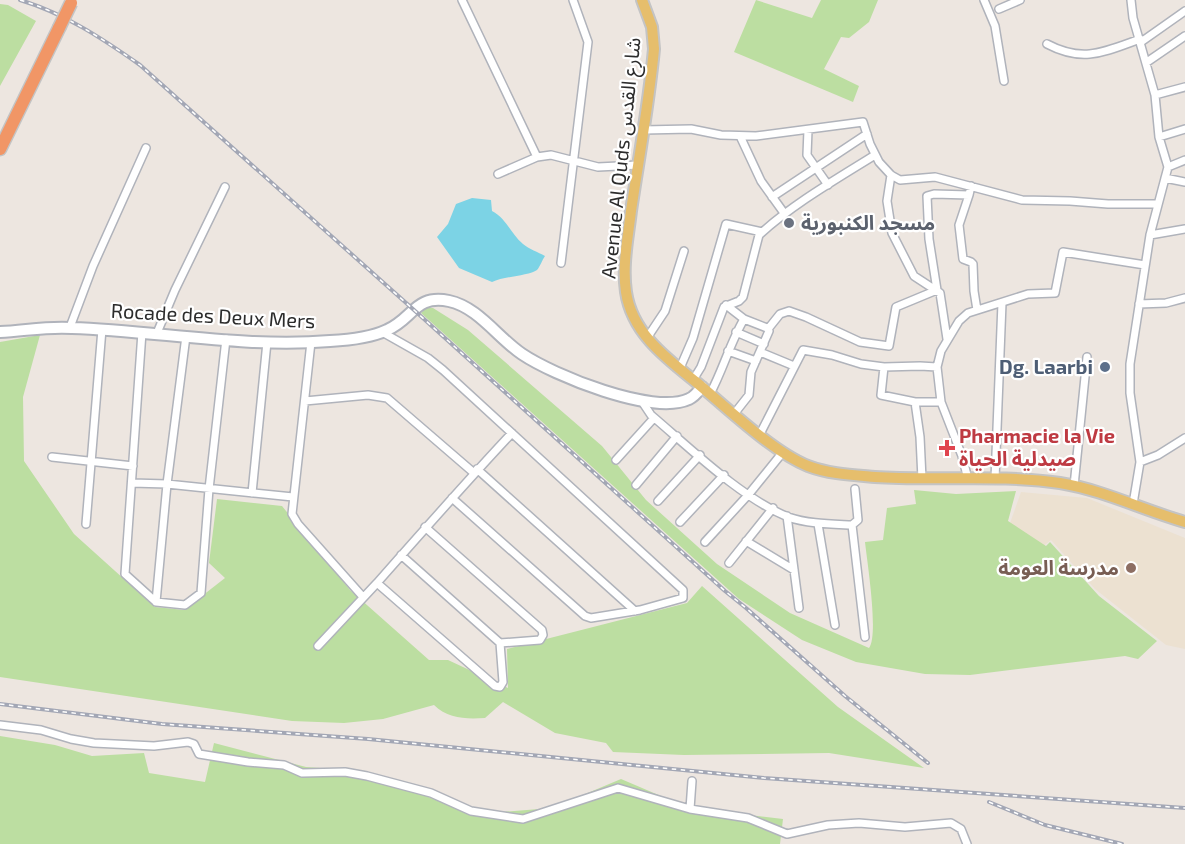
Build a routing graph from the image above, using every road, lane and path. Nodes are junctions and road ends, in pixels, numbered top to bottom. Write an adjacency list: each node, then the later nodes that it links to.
1 (462, 0): 27 (street)
2 (573, 0): 29 (street)
3 (642, 0): 19 (main road, Avenue Al Quds شارع القدس)
4 (984, 0): 15 (street)
5 (1020, 0): 9 (street)
6 (1139, 0): 8 (street)
7 (71, 2): 25 (highway, bridge)
8 (1131, 3): 12 (street)
9 (1003, 5)
10 (1185, 11): 12 (street)
11 (1185, 36): 14 (street)
12 (1140, 40): 13 (street); 14 (street)
13 (1047, 44)
14 (1147, 62): 17 (street)
15 (1004, 81)
16 (1185, 87): 17 (street)
17 (1155, 95): 23 (street)
18 (1185, 129): 23 (street)
19 (643, 130): 22 (street); 30 (main road, Avenue Al Quds شارع القدس)
20 (808, 130): 21 (street); 22 (street); 32 (street)
21 (867, 134): 26 (street); 32 (street)
22 (740, 136): 41 (street)
23 (1159, 136): 31 (street)
24 (146, 148): 57 (street)
25 (0, 149)
26 (874, 154): 34 (street); 37 (street)
27 (537, 157): 29 (street); 33 (street)
28 (1185, 160): 31 (street)
29 (574, 162): 30 (street); 48 (street)
30 (638, 165): 66 (main road, Avenue Al Quds شارع القدس)
31 (1168, 166): 35 (street)
32 (816, 168): 37 (street); 41 (street)
33 (498, 174)
34 (891, 175): 38 (street); 50 (street)
35 (1165, 178): 36 (street); 42 (street)
36 (1185, 182)
37 (828, 184): 43 (street)
38 (971, 186): 40 (street); 42 (street)
39 (225, 187): 63 (street)
40 (969, 195): 50 (street); 55 (street)
41 (772, 197): 43 (street)
42 (1158, 204): 46 (street)
43 (784, 213): 45 (street)
44 (1185, 230): 46 (street)
45 (762, 232): 54 (street); 78 (street)
46 (1150, 235): 49 (street)
47 (684, 251): 66 (street)
48 (561, 263)
49 (1145, 265): 52 (street); 53 (street)
50 (937, 290): 58 (street); 68 (street)
51 (1185, 298): 53 (street)
52 (1002, 303): 55 (street); 101 (street)
53 (1139, 304): 96 (street)
54 (726, 305): 56 (street); 80 (street)
55 (977, 310): 68 (street)
56 (744, 319): 58 (street); 62 (street)
57 (70, 327): 59 (main road, Rocade des Deux Mers); 60 (main road, Rocade des Deux Mers)
58 (768, 328): 71 (street)
59 (102, 329): 61 (main road, Rocade des Deux Mers); 95 (street)
60 (1, 332)
61 (142, 332): 63 (main road, Rocade des Deux Mers); 97 (street)
62 (736, 332): 71 (street); 72 (street)
63 (157, 333): 65 (main road, Rocade des Deux Mers)
64 (382, 333): 70 (main road, Rocade des Deux Mers); 81 (main road, Rocade des Deux Mers); 87 (street)
65 (186, 336): 67 (main road, Rocade des Deux Mers); 104 (street)
66 (647, 338): 78 (main road, Avenue Al Quds شارع القدس)
67 (226, 339): 69 (main road, Rocade des Deux Mers); 107 (street)
68 (947, 339): 79 (street)
69 (267, 342): 70 (main road, Rocade des Deux Mers); 109 (street)
70 (311, 342): 82 (street)
71 (764, 344): 73 (street)
72 (728, 351): 75 (street); 80 (street)
73 (760, 352): 75 (street); 76 (street)
74 (1087, 357): 106 (street)
75 (756, 361): 85 (street)
76 (794, 366): 77 (street); 88 (street)
77 (884, 367): 79 (street); 83 (street)
78 (680, 368): 80 (main road, Avenue Al Quds شارع القدس)
79 (937, 368): 84 (street)
80 (701, 387): 81 (main road, Rocade des Deux Mers); 85 (main road, Avenue Al Quds شارع القدس)
81 (641, 400): 86 (street)
82 (305, 401): 98 (street); 111 (street)
83 (915, 402): 84 (street); 102 (street)
84 (941, 402): 100 (street)
85 (734, 414): 88 (main road, Avenue Al Quds شارع القدس)
86 (654, 417): 89 (street); 94 (street)
87 (512, 433): 98 (street); 132 (street)
88 (760, 434): 91 (main road, Avenue Al Quds شارع القدس)
89 (677, 436): 92 (street); 105 (street)
90 (1185, 438): 96 (street)
91 (783, 452): 102 (main road, Avenue Al Quds شارع القدس); 110 (street)
92 (699, 455): 99 (street); 113 (street)
93 (52, 457): 95 (street)
94 (616, 460)
95 (91, 462): 97 (street); 119 (street)
96 (1140, 462): 114 (street)
97 (133, 466): 103 (street)
98 (476, 471): 112 (street); 132 (street)
99 (724, 475): 110 (street); 117 (street)
100 (968, 479): 101 (main road, Avenue Al Quds شارع القدس); 102 (main road, Avenue Al Quds شارع القدس)
101 (995, 479): 106 (main road, Avenue Al Quds شارع القدس)
102 (922, 480)
103 (132, 483): 104 (street); 130 (street)
104 (167, 484): 107 (street); 130 (street)
105 (636, 485)
106 (1074, 486): 114 (main road, Avenue Al Quds شارع القدس)
107 (209, 489): 109 (street); 130 (street)
108 (855, 489): 121 (street)
109 (252, 493): 111 (street)
110 (748, 494): 115 (street); 123 (street)
111 (293, 497): 129 (street)
112 (452, 498): 122 (street); 132 (street)
113 (658, 501)
114 (1133, 504): 118 (main road, Avenue Al Quds شارع القدس)
115 (773, 508): 116 (street); 124 (street)
116 (787, 516): 120 (street); 127 (street)
117 (680, 522)
118 (1185, 522)
119 (86, 524)
120 (819, 524): 121 (street); 133 (street)
121 (852, 525): 134 (street)
122 (425, 527): 125 (street); 135 (street)
123 (705, 542)
124 (746, 542): 126 (street); 127 (street)
125 (401, 555): 128 (street); 135 (street)
126 (729, 563)
127 (794, 570): 131 (street)
128 (377, 583): 129 (street); 135 (street)
129 (363, 597): 136 (street)
130 (156, 602)
131 (799, 608)
132 (635, 611)
133 (835, 625)
134 (865, 637)
135 (500, 643)
136 (318, 646)
137 (0, 725): 139 (street)
138 (692, 781): 139 (street)
139 (690, 809): 140 (street)
140 (967, 844)

